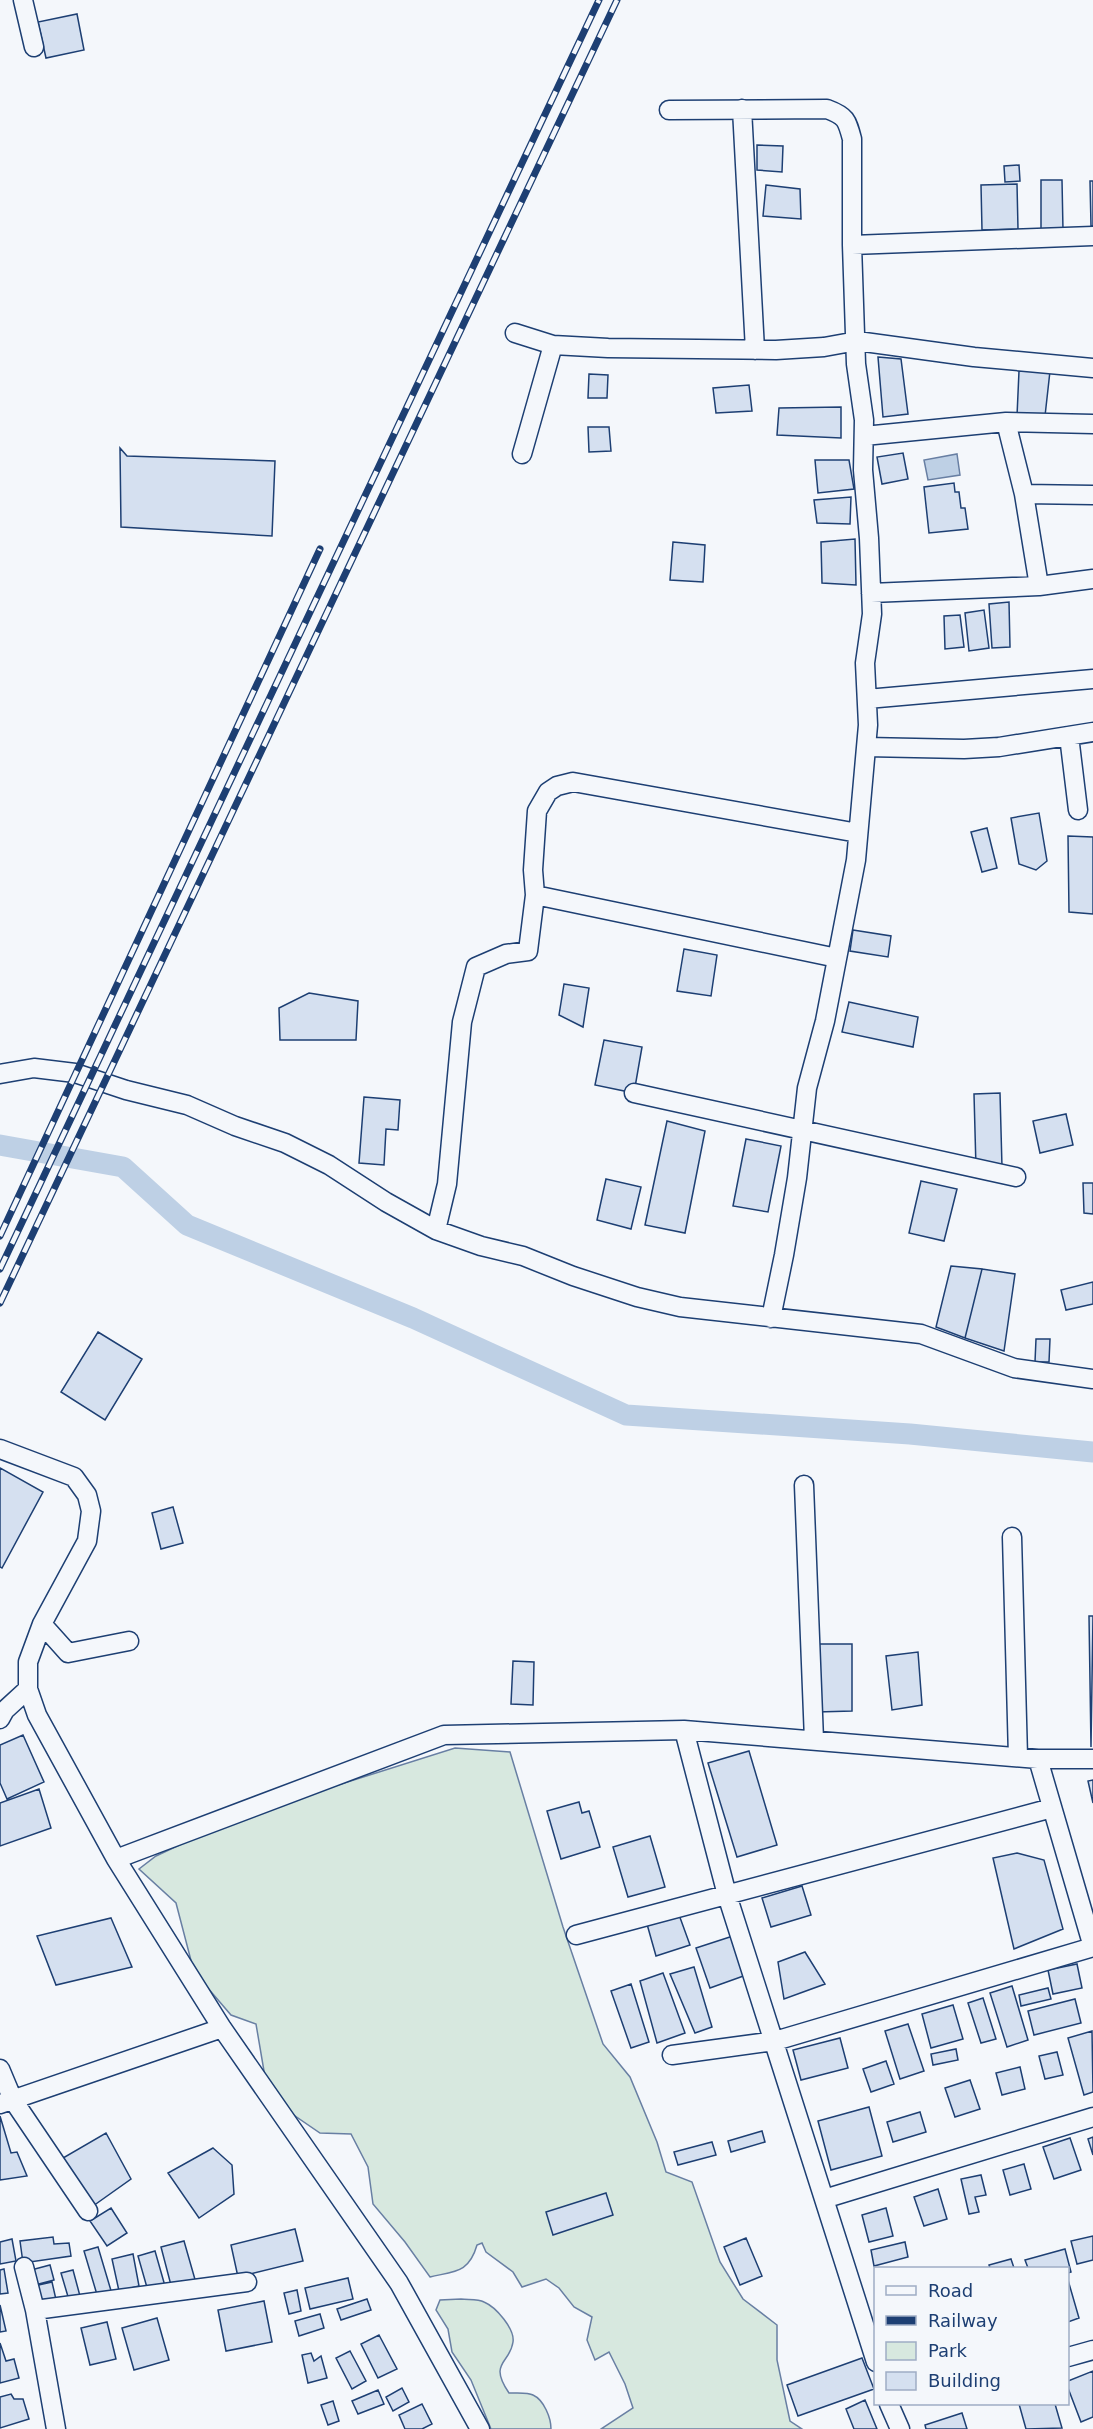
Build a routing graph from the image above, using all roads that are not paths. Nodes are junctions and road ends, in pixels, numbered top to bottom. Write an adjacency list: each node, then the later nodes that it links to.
1 (23, 0): 2 (street)
2 (34, 47)
3 (742, 109): 4 (street); 6 (street); 10 (street)
4 (669, 110)
5 (1093, 236): 6 (street)
6 (852, 244): 8 (street)
7 (515, 333): 9 (street)
8 (856, 341): 10 (street); 11 (street); 14 (street)
9 (554, 345): 10 (street); 15 (street)
10 (755, 350)
11 (1093, 368)
12 (1006, 422): 13 (street); 14 (street); 16 (street)
13 (1093, 424)
14 (864, 436): 20 (street)
15 (522, 454)
16 (1024, 494): 17 (street); 19 (street)
17 (1093, 495)
18 (1093, 579): 19 (street)
19 (1039, 586): 20 (street)
20 (871, 593): 22 (street)
21 (1093, 679): 22 (street)
22 (867, 699): 25 (street)
23 (1093, 732): 24 (street)
24 (1069, 736): 25 (street); 26 (street)
25 (866, 747): 27 (street)
26 (1078, 810)
27 (858, 833): 28 (street); 29 (street)
28 (535, 895): 29 (street); 34 (street)
29 (837, 958): 32 (street)
30 (0, 1074): 34 (street)
31 (634, 1092): 32 (street)
32 (802, 1130): 33 (street); 35 (street)
33 (1016, 1177)
34 (436, 1230): 35 (street)
35 (771, 1318): 36 (street)
36 (1093, 1379)
37 (0, 1449): 40 (street)
38 (804, 1485): 45 (street)
39 (1012, 1537): 46 (street)
40 (42, 1624): 41 (street); 42 (street)
41 (129, 1641)
42 (28, 1689): 43 (street); 50 (street)
43 (0, 1719)
44 (684, 1730): 45 (street); 50 (street); 51 (street)
45 (814, 1740): 46 (street)
46 (1018, 1757): 47 (street)
47 (1038, 1759): 48 (street); 49 (street)
48 (1093, 1759)
49 (1052, 1808): 51 (street); 53 (street)
50 (116, 1859): 54 (street)
51 (727, 1895): 52 (street); 55 (street)
52 (576, 1935)
53 (1093, 1947): 55 (street)
54 (222, 2028): 58 (street); 70 (street)
55 (775, 2041): 56 (street); 60 (street)
56 (672, 2055)
57 (0, 2069): 58 (street)
58 (6, 2102): 61 (street)
59 (1093, 2117): 60 (street)
60 (824, 2199): 66 (street)
61 (88, 2211)
62 (24, 2267): 64 (street)
63 (247, 2282): 64 (street)
64 (35, 2310): 69 (street)
65 (1093, 2350): 67 (street)
66 (874, 2356)
67 (1069, 2357)
68 (895, 2405): 71 (street)
69 (56, 2429)
70 (480, 2429)
71 (900, 2429)

